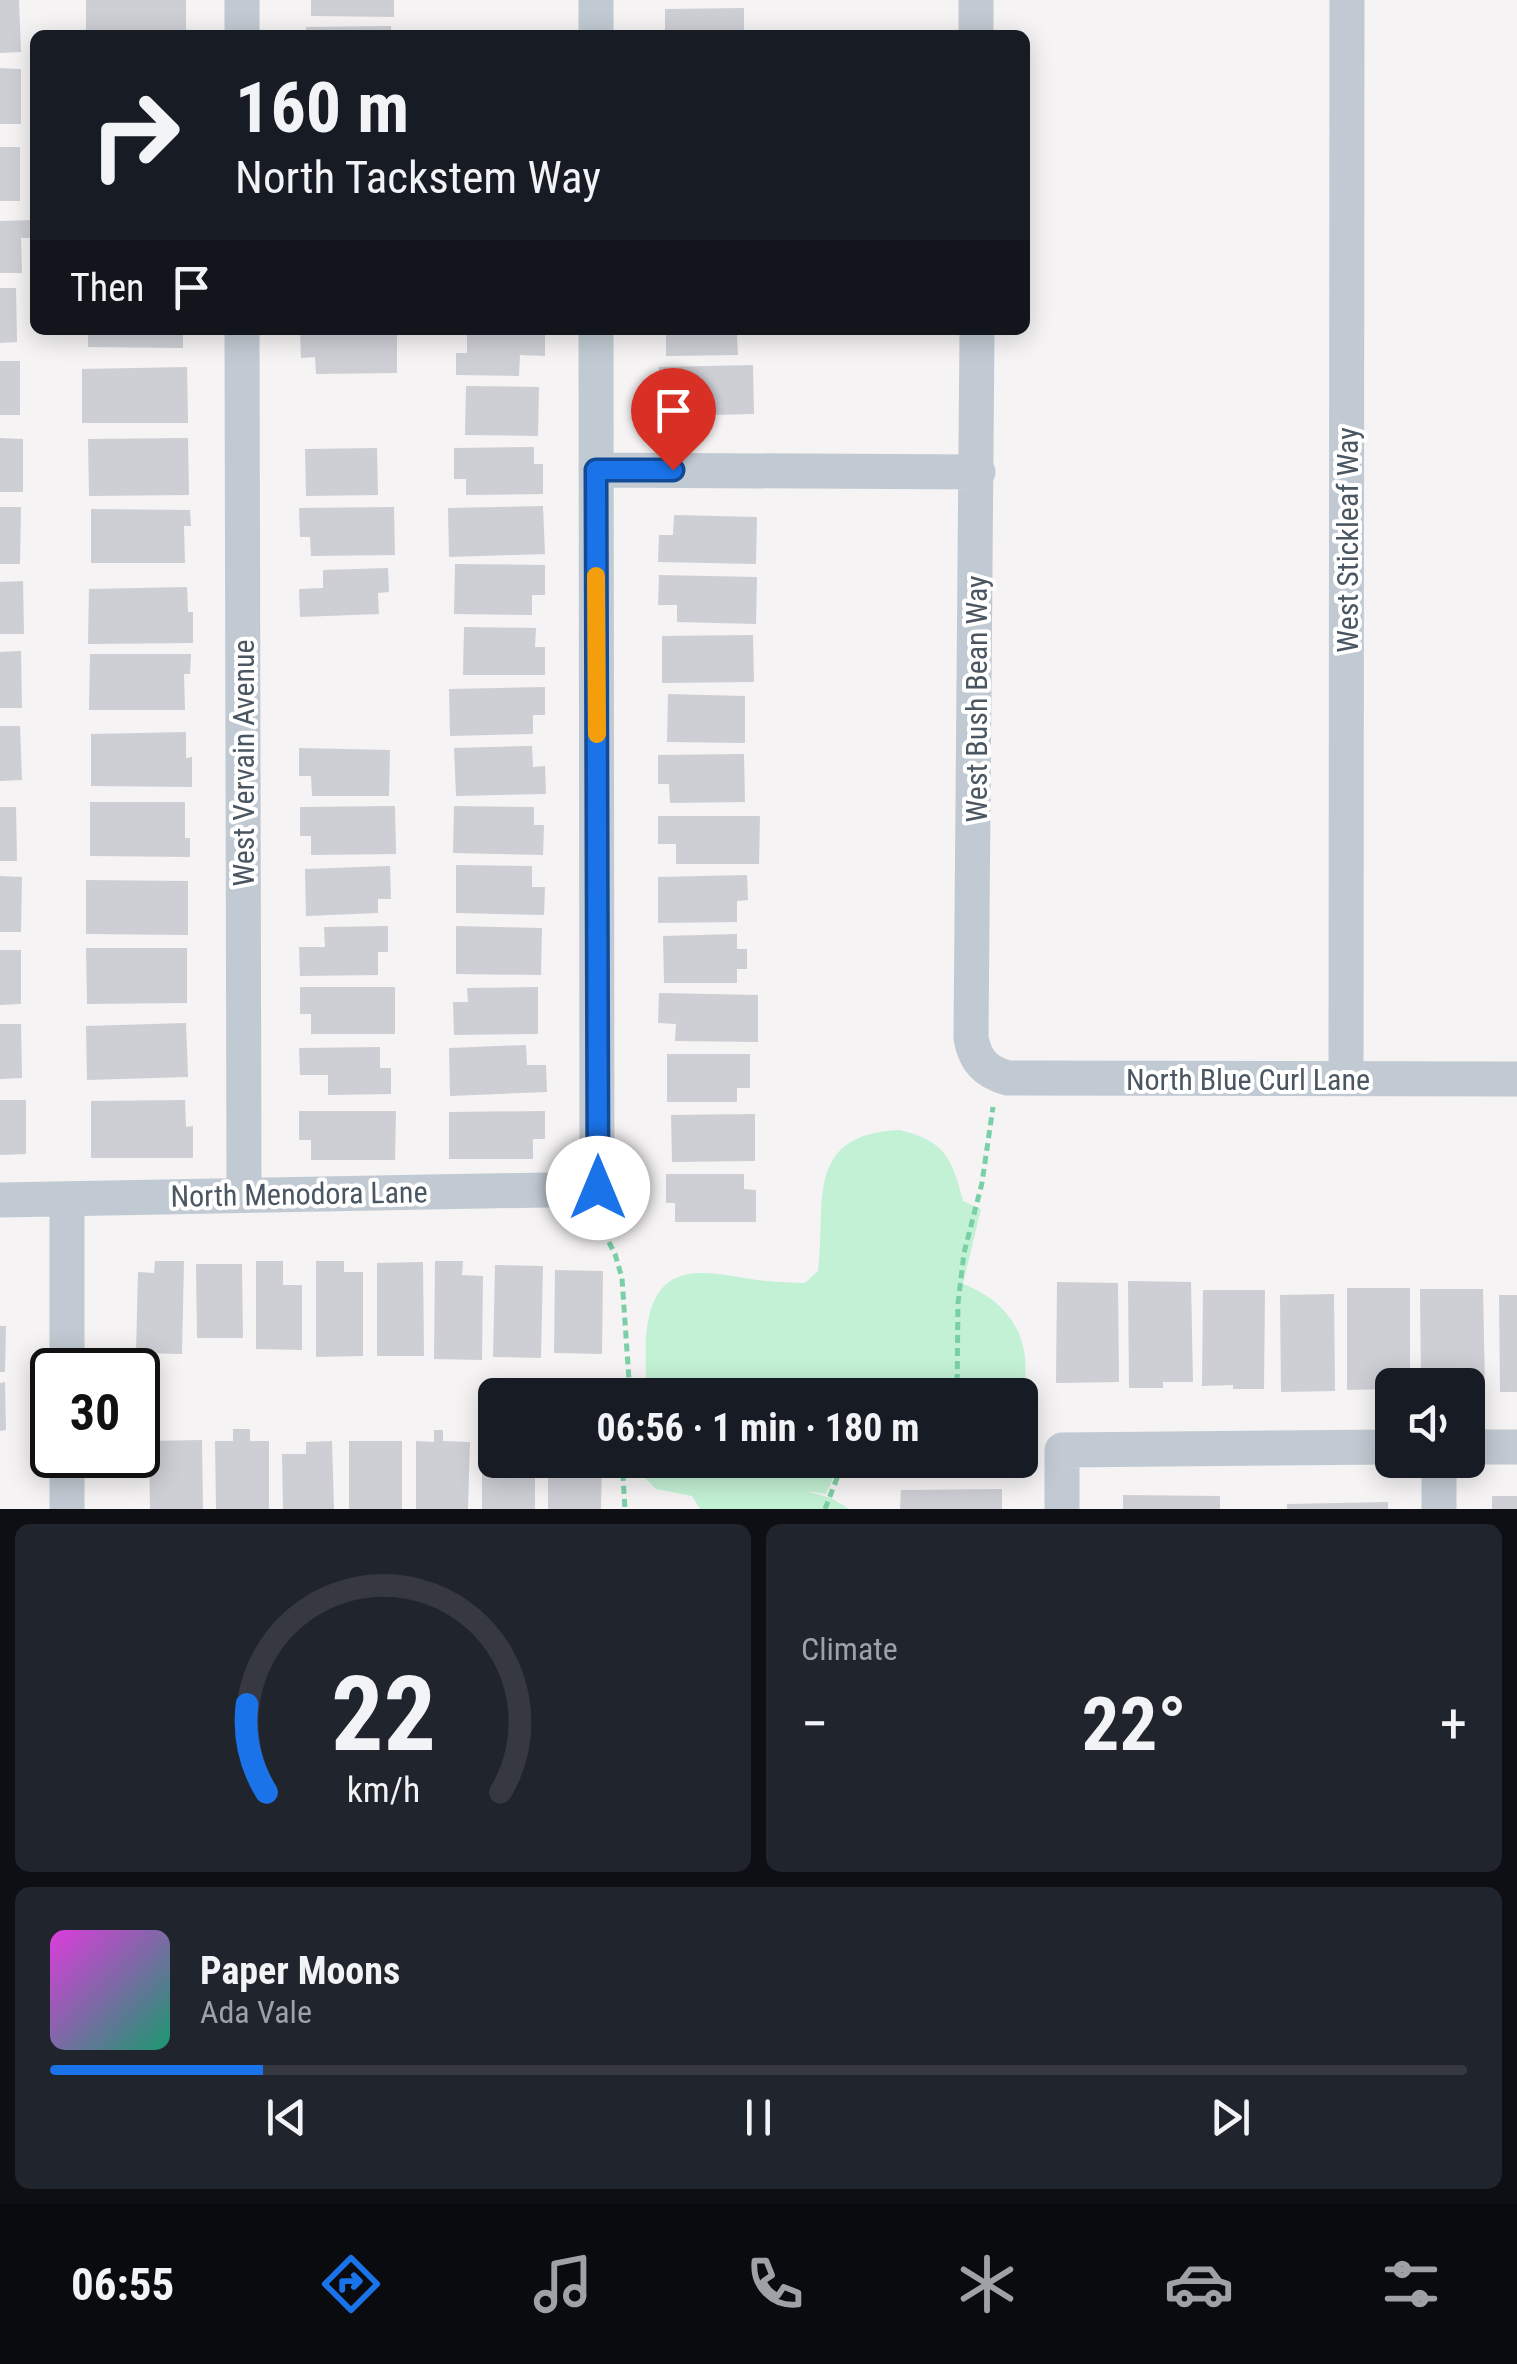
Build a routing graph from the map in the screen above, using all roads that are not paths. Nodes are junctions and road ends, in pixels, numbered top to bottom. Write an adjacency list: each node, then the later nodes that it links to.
1 (242, 0): 5 (street)
2 (596, 0): 6 (street)
3 (976, 0): 7 (street)
4 (1348, 0): 14 (street, West Stickleaf Way)
5 (242, 30)
6 (596, 30)
7 (976, 30)
8 (242, 335): 16 (street, West Vervain Avenue)
9 (596, 335): 11 (street)
10 (978, 335): 12 (street, West Bush Bean Way)
11 (596, 470): 12 (street); 16 (street, North Menodora Lane)
12 (978, 472): 13 (street, West Bush Bean Way)
13 (990, 1070): 14 (street, North Blue Curl Lane)
14 (1346, 1079): 15 (street, North Blue Curl Lane)
15 (1517, 1080)
16 (244, 1196): 17 (street, North Menodora Lane)
17 (67, 1199): 18 (street, North Menodora Lane); 19 (street)
18 (0, 1200)
19 (67, 1348)
20 (1517, 1446): 21 (street)
21 (1485, 1447)
22 (1375, 1448): 26 (street)
23 (67, 1478): 25 (street)
24 (1439, 1478): 27 (street)
25 (67, 1509)
26 (1062, 1509)
27 (1438, 1509)

